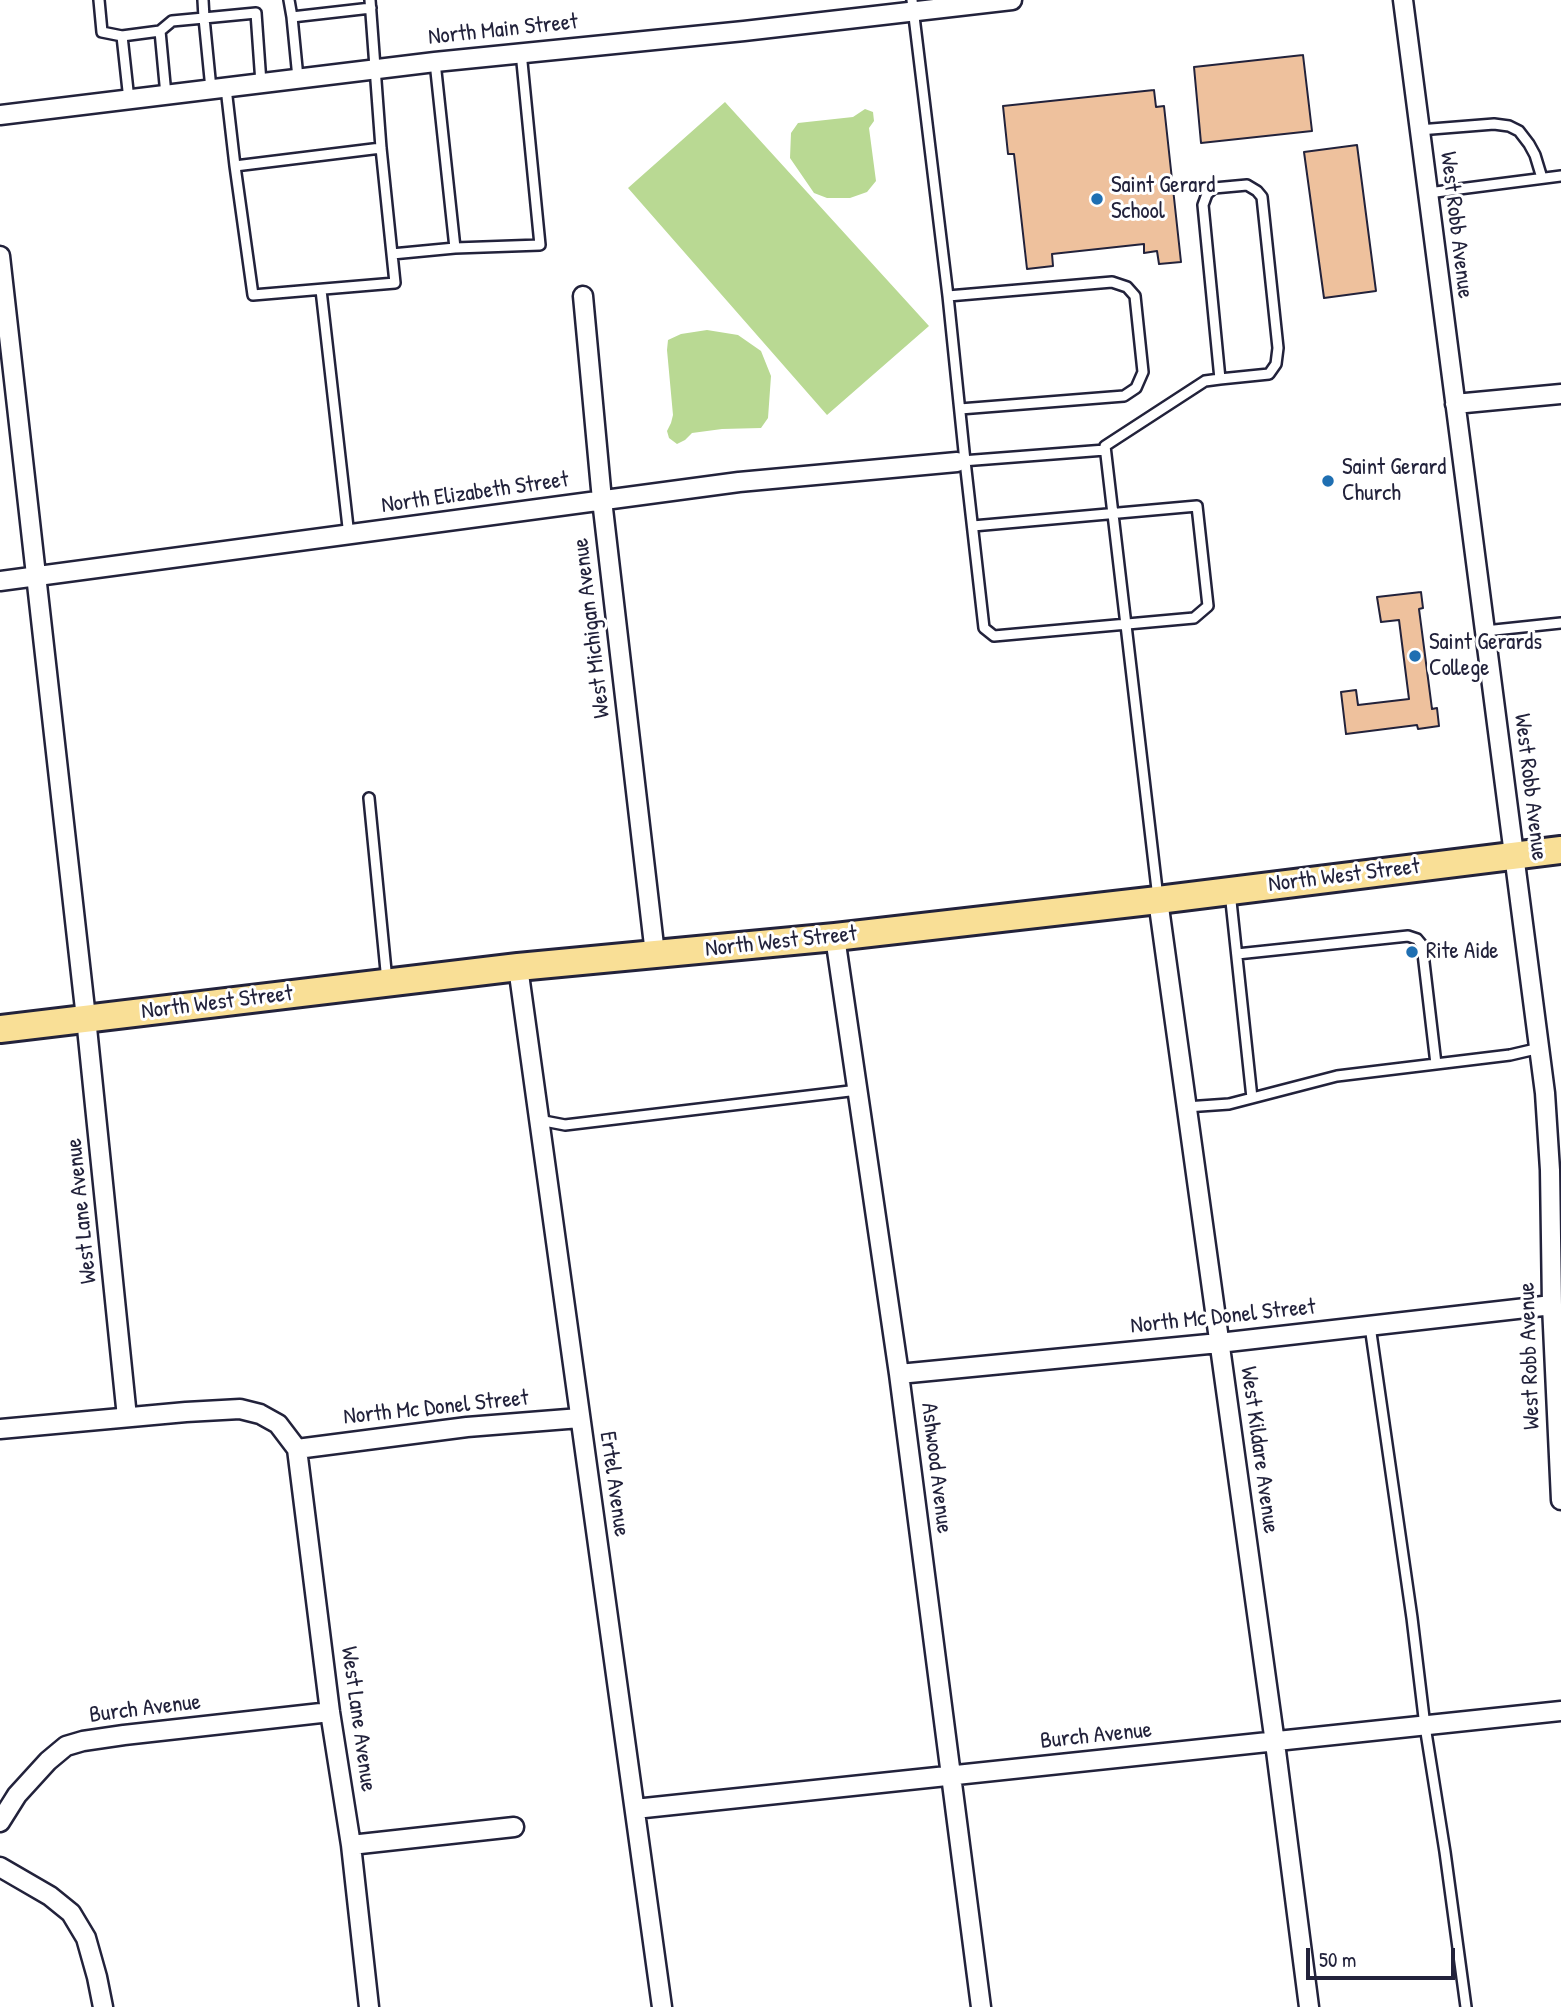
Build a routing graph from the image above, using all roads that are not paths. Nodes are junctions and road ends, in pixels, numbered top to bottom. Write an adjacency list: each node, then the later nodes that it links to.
1 (99, 0): 13 (lane)
2 (202, 0): 10 (lane)
3 (254, 0): 9 (lane)
4 (289, 0): 11 (lane)
5 (1012, 0): 8 (street, North Main Street)
6 (1403, 0): 23 (street, West Robb Avenue)
7 (370, 4): 11 (lane); 16 (lane)
8 (913, 6): 14 (street, North Main Street); 34 (lane)
9 (256, 13): 10 (lane); 18 (lane)
10 (204, 18): 12 (lane); 19 (lane)
11 (292, 18): 17 (lane)
12 (160, 31): 13 (lane); 20 (lane)
13 (122, 36): 21 (lane)
14 (520, 52): 15 (street, North Main Street); 29 (lane)
15 (435, 62): 16 (street, North Main Street); 29 (lane)
16 (375, 69): 17 (street, North Main Street); 24 (lane)
17 (298, 78): 18 (street, North Main Street)
18 (261, 83): 19 (street, North Main Street)
19 (218, 88): 20 (street, North Main Street); 25 (lane)
20 (166, 95): 21 (street, North Main Street)
21 (129, 100): 22 (street, North Main Street)
22 (0, 116)
23 (1419, 130): 27 (lane); 28 (street, West Robb Avenue)
24 (381, 148): 25 (lane); 30 (lane)
25 (235, 166): 32 (lane)
26 (1561, 176): 27 (lane)
27 (1542, 178): 28 (lane)
28 (1428, 193): 37 (street, West Robb Avenue)
29 (455, 248): 30 (lane)
30 (392, 254): 32 (lane)
31 (0, 256): 45 (street, West Lane Avenue)
32 (321, 289): 44 (lane)
33 (583, 296): 41 (street, West Michigan Avenue)
34 (948, 296): 38 (lane); 38 (lane)
35 (1220, 379): 35 (lane); 39 (lane)
36 (1561, 394): 37 (street)
37 (1455, 404): 49 (street, West Robb Avenue)
38 (960, 409): 40 (lane)
39 (1105, 450): 40 (lane); 42 (lane)
40 (961, 461): 41 (street, North Elizabeth Street); 43 (lane)
41 (602, 500): 44 (street, North Elizabeth Street); 56 (street, West Michigan Avenue)
42 (1113, 514): 43 (lane); 48 (lane); 48 (lane)
43 (973, 526): 48 (lane)
44 (349, 536): 45 (street, North Elizabeth Street)
45 (35, 577): 46 (street, North Elizabeth Street); 60 (street, West Lane Avenue)
46 (0, 581)
47 (1561, 623): 49 (lane)
48 (1126, 624): 54 (lane)
49 (1485, 631): 52 (street, West Robb Avenue)
50 (369, 798): 59 (lane)
51 (1561, 850): 52 (main road, North West Street)
52 (1514, 855): 53 (main road, North West Street); 62 (street, West Robb Avenue)
53 (1230, 891): 54 (main road, North West Street); 57 (lane)
54 (1158, 900): 55 (main road, North West Street); 66 (street, West Kildare Avenue)
55 (835, 937): 56 (main road, North West Street); 64 (street, Ashwood Avenue)
56 (655, 954): 58 (main road, North West Street)
57 (1237, 954): 63 (lane); 65 (lane)
58 (518, 967): 59 (main road, North West Street); 67 (street, Ertel Avenue)
59 (387, 983): 60 (main road, North West Street)
60 (86, 1018): 61 (main road, North West Street); 72 (street, West Lane Avenue)
61 (0, 1029)
62 (1539, 1048): 63 (lane); 68 (street, West Robb Avenue)
63 (1436, 1064): 65 (lane)
64 (858, 1090): 67 (lane); 71 (street, Ashwood Avenue)
65 (1252, 1098): 66 (lane)
66 (1186, 1107): 70 (street, West Kildare Avenue)
67 (539, 1119): 73 (street, Ertel Avenue)
68 (1552, 1305): 69 (street, North Mc Donel Street); 75 (street, West Robb Avenue)
69 (1370, 1326): 70 (street, North Mc Donel Street); 80 (lane)
70 (1219, 1343): 71 (street, North Mc Donel Street); 81 (street, West Kildare Avenue)
71 (899, 1374): 82 (street, Ashwood Avenue)
72 (127, 1417): 74 (street); 76 (street)
73 (580, 1418): 76 (street, North Mc Donel Street); 83 (street, Ertel Avenue)
74 (0, 1429)
75 (1559, 1432): 77 (street, West Robb Avenue)
76 (298, 1449): 79 (street, West Lane Avenue)
77 (1561, 1500)
78 (1561, 1711): 80 (street, Burch Avenue)
79 (330, 1712): 84 (street, Burch Avenue); 86 (street, West Lane Avenue)
80 (1424, 1726): 81 (street, Burch Avenue); 93 (lane)
81 (1275, 1743): 82 (street, Burch Avenue); 92 (street, West Kildare Avenue)
82 (951, 1775): 83 (street, Burch Avenue); 91 (street, Ashwood Avenue)
83 (635, 1810): 90 (street, Ertel Avenue)
84 (0, 1822)
85 (514, 1826): 86 (street)
86 (351, 1845): 89 (street, West Lane Avenue)
87 (0, 1867): 88 (street)
88 (103, 2007)
89 (369, 2007)
90 (662, 2007)
91 (981, 2007)
92 (1309, 2007)
93 (1466, 2007)

